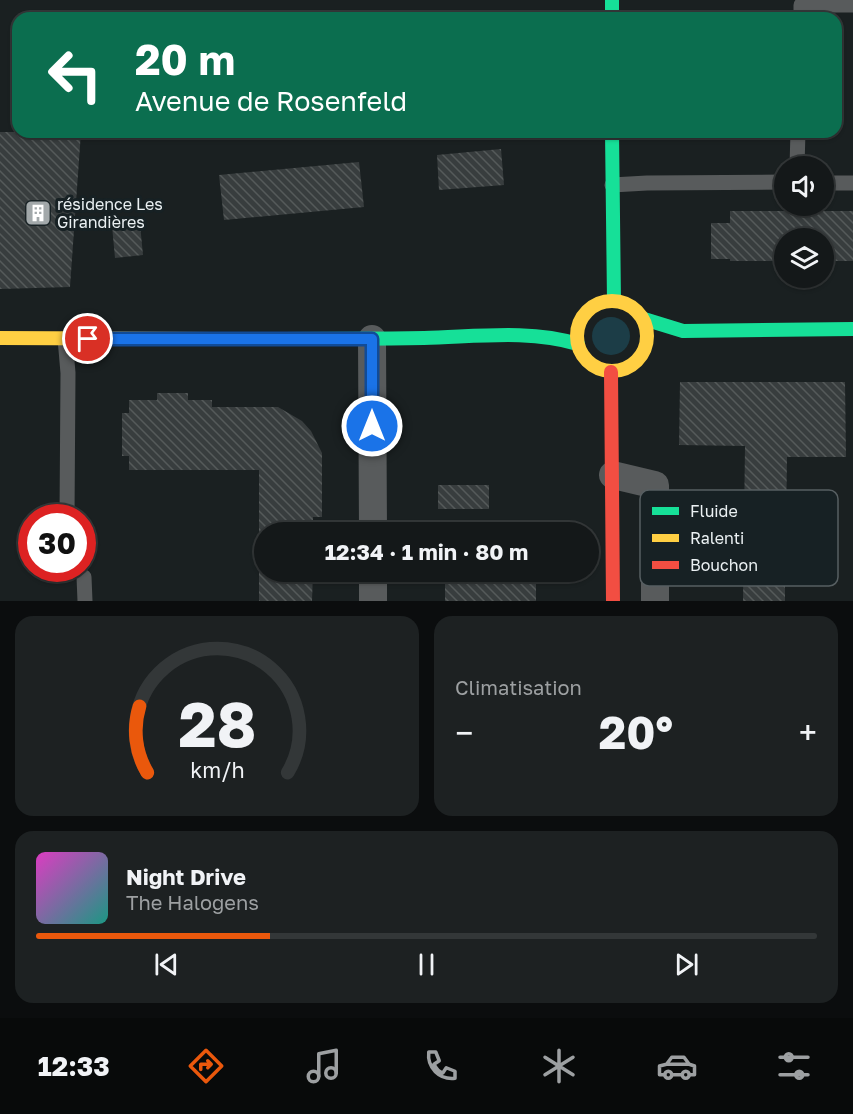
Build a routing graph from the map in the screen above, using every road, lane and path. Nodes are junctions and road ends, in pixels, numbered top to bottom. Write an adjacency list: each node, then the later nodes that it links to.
1 (853, 5): 2 (lane)
2 (801, 12)
3 (612, 138): 9 (street)
4 (798, 138): 5 (lane)
5 (797, 156)
6 (774, 182): 9 (lane)
7 (834, 183): 8 (lane)
8 (853, 183)
9 (612, 185): 10 (street)
10 (614, 301): 11 (street); 16 (street)
11 (644, 319): 12 (street); 17 (street)
12 (853, 329)
13 (0, 338): 14 (street)
14 (65, 338): 15 (street); 20 (lane)
15 (372, 339): 16 (street); 21 (street)
16 (578, 344): 17 (street)
17 (610, 372): 18 (street)
18 (613, 475): 19 (street); 26 (street)
19 (655, 490)
20 (67, 504)
21 (373, 522)
22 (84, 582): 24 (lane)
23 (373, 582): 25 (street)
24 (84, 601)
25 (373, 601)
26 (613, 601)

